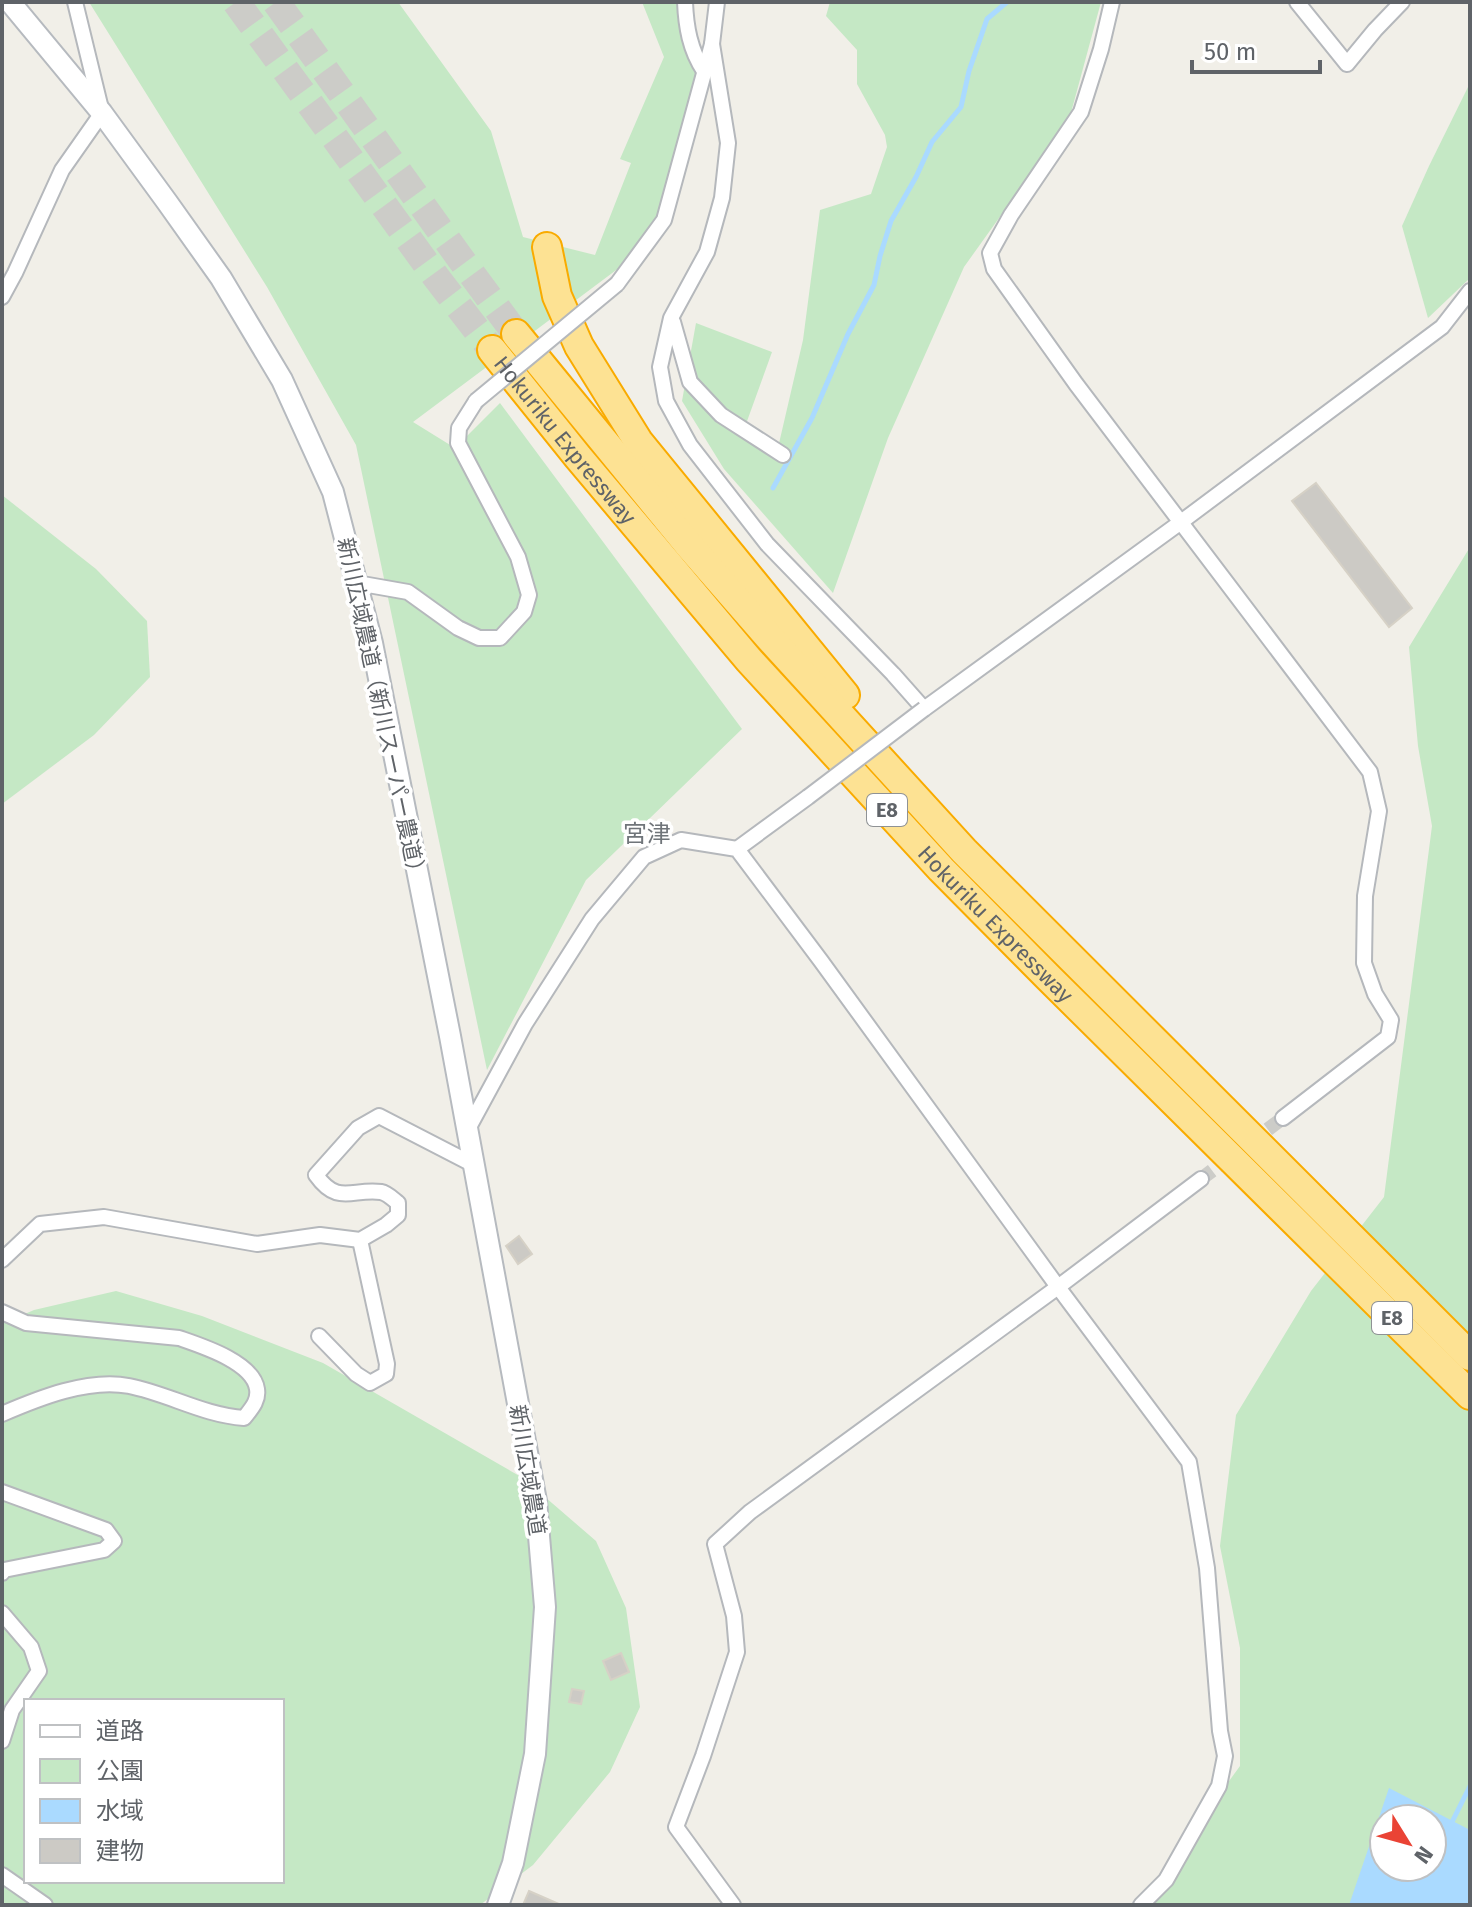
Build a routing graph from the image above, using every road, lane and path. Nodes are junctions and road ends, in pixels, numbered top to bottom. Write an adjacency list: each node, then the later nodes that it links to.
1 (10, 2): 10 (street, 新川広域農道（新川スーパー農道）)
2 (75, 2): 10 (street)
3 (685, 2): 9 (street)
4 (717, 2): 8 (street)
5 (1112, 2): 18 (street)
6 (1297, 2): 7 (street)
7 (1402, 2)
8 (712, 44): 9 (street); 14 (street)
9 (704, 71): 19 (street, bridge)
10 (102, 113): 13 (street); 19 (street, 新川広域農道（新川スーパー農道）)
11 (547, 247): 23 (highway)
12 (1470, 291): 18 (street)
13 (2, 297)
14 (671, 318): 17 (street); 20 (street)
15 (516, 334): 23 (highway, Hokuriku Expressway / E8)
16 (492, 350): 28 (highway, Hokuriku Expressway / E8)
17 (783, 455)
18 (1181, 522): 20 (street); 24 (street)
19 (357, 583): 22 (street, 新川広域農道（新川スーパー農道）)
20 (924, 709): 21 (street, bridge)
21 (737, 849): 25 (street); 31 (street)
22 (450, 1036): 25 (street, 新川広域農道)
23 (1191, 1079): 28 (highway, Hokuriku Expressway / E8)
24 (1283, 1118)
25 (467, 1132): 26 (street, 新川広域農道)
26 (474, 1165): 29 (street); 43 (street, 新川広域農道)
27 (1201, 1179): 31 (street)
28 (1324, 1231): 34 (highway, Hokuriku Expressway / E8); 35 (highway, Hokuriku Expressway / E8)
29 (360, 1240): 30 (street); 33 (street)
30 (2, 1260)
31 (1058, 1287): 44 (street); 45 (street)
32 (2, 1312): 36 (street)
33 (319, 1336)
34 (1470, 1356)
35 (1470, 1395)
36 (2, 1414)
37 (2, 1492): 38 (street)
38 (2, 1573)
39 (2, 1613): 40 (street)
40 (2, 1741)
41 (2, 1875): 42 (street)
42 (45, 1905)
43 (498, 1905)
44 (733, 1905)
45 (1141, 1905)

